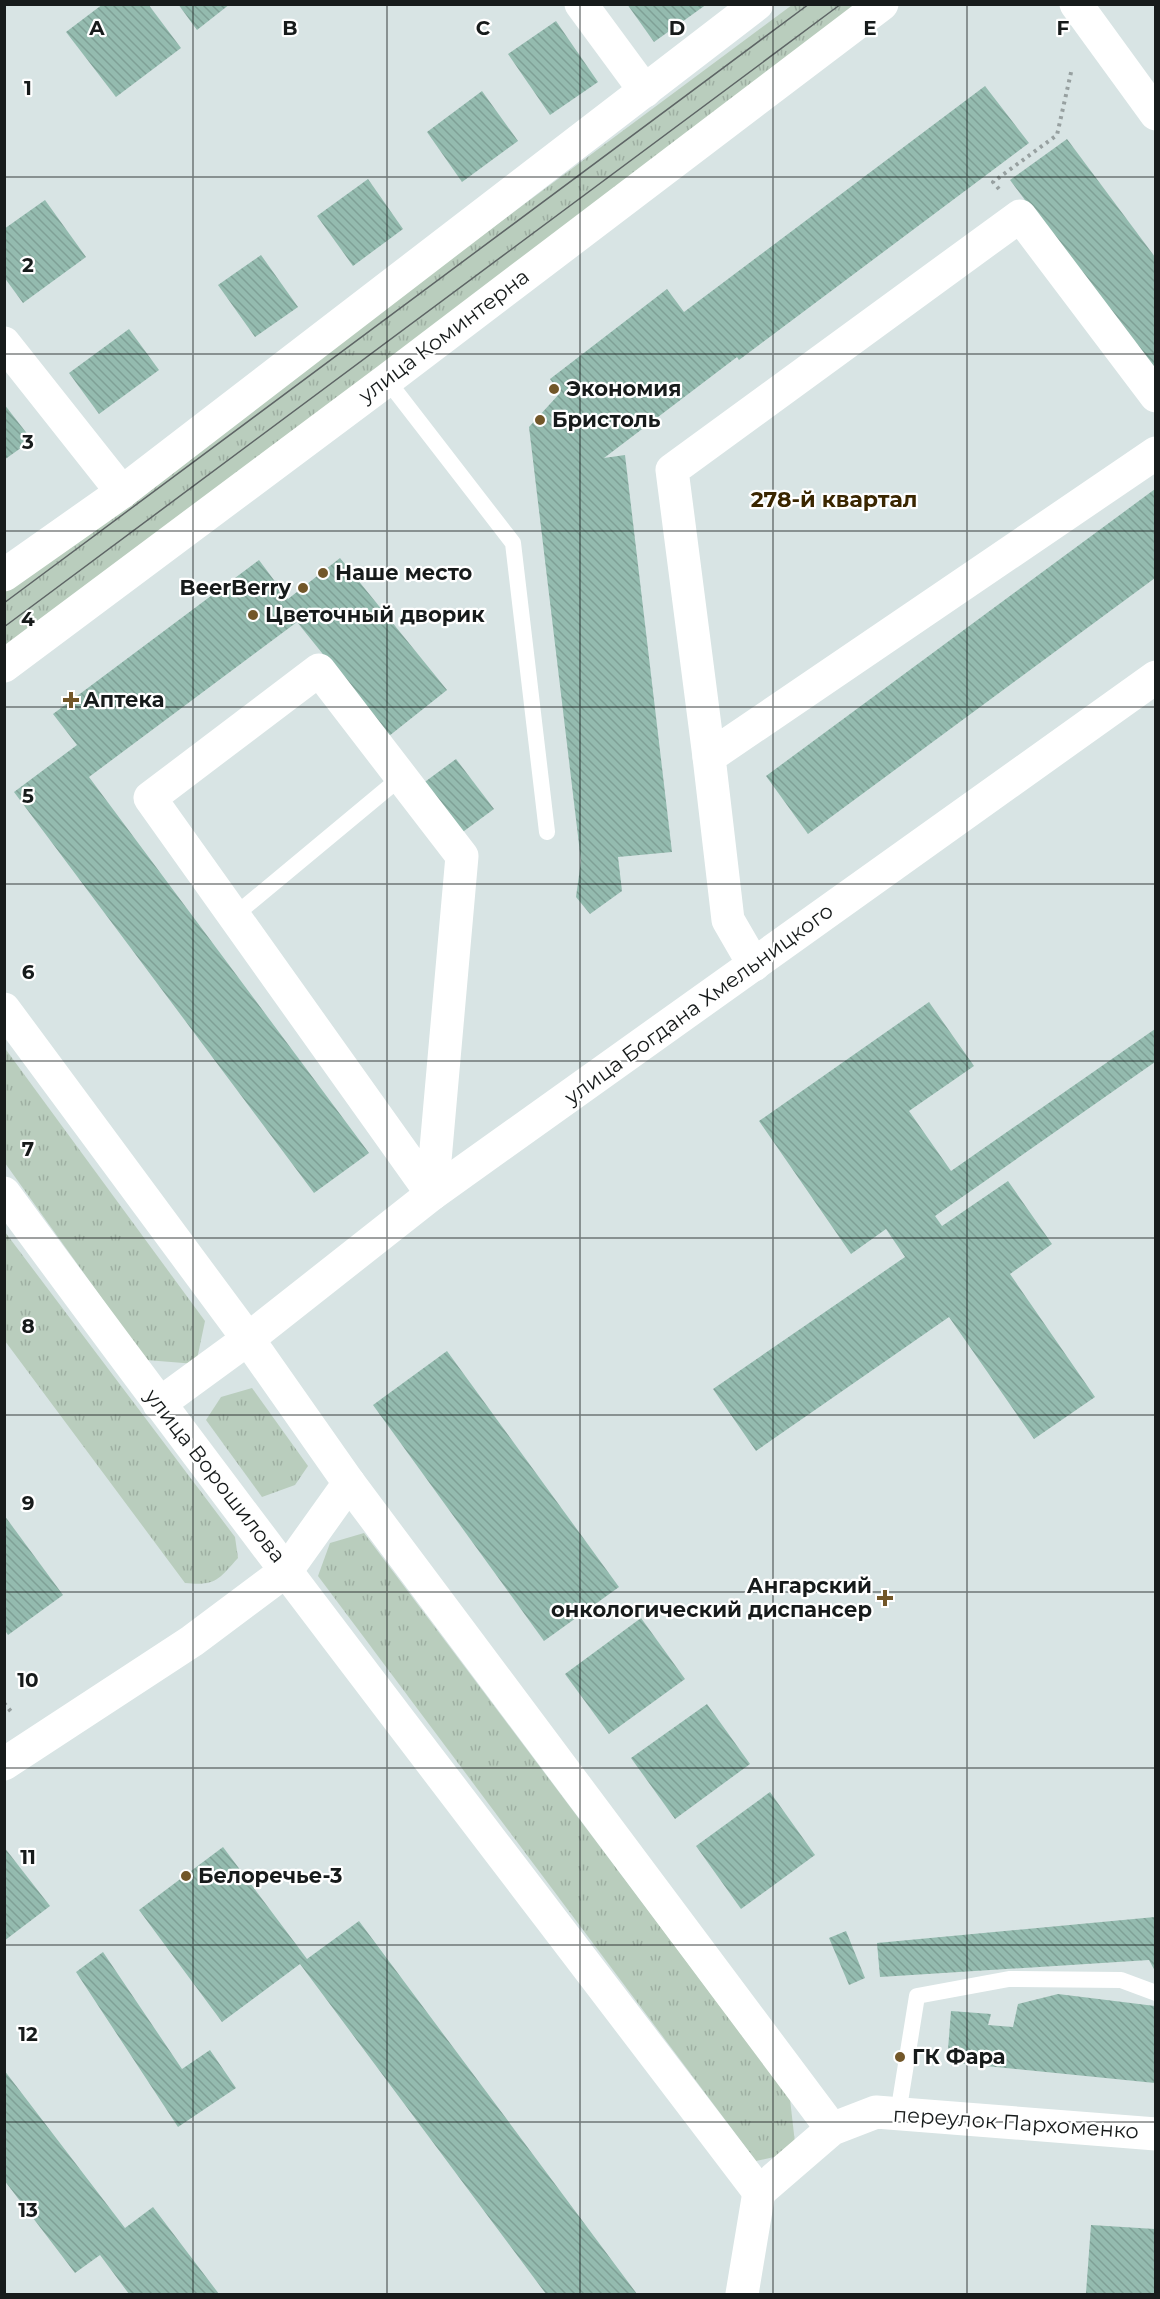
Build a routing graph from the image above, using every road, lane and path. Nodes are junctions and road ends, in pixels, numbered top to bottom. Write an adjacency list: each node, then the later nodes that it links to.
1 (581, 4): 6 (street)
2 (757, 4): 6 (street)
3 (882, 4): 10 (street, улица Коминтерна)
4 (1076, 4): 7 (street)
5 (1072, 68): 8 (path)
6 (645, 91): 13 (street)
7 (1155, 114)
8 (1020, 216): 11 (street); 17 (street)
9 (4, 343): 13 (street)
10 (387, 380): 15 (street, улица Коминтерна); 19 (lane)
11 (1155, 396)
12 (1155, 453): 17 (street)
13 (122, 492): 14 (street)
14 (4, 575)
15 (4, 666)
16 (1155, 677): 21 (street, улица Богдана Хмельницкого)
17 (710, 757): 21 (street)
18 (400, 778): 20 (lane); 20 (street); 24 (street)
19 (547, 832)
20 (234, 916): 24 (street)
21 (754, 965): 24 (street, улица Богдана Хмельницкого)
22 (4, 1009): 25 (street)
23 (4, 1193): 26 (street, улица Ворошилова)
24 (432, 1194): 25 (street, улица Богдана Хмельницкого)
25 (248, 1339): 26 (street, улица Богдана Хмельницкого); 27 (street)
26 (159, 1404): 28 (street, улица Ворошилова)
27 (349, 1483): 28 (street); 34 (street)
28 (287, 1570): 31 (street, улица Ворошилова); 36 (street)
29 (4, 1703): 30 (path)
30 (14, 1715)
31 (4, 1764)
32 (1155, 1993): 33 (lane)
33 (887, 2113): 34 (street); 35 (street, переулок Пархоменко)
34 (832, 2129): 36 (street)
35 (1155, 2134)
36 (759, 2193): 37 (street)
37 (742, 2295)

